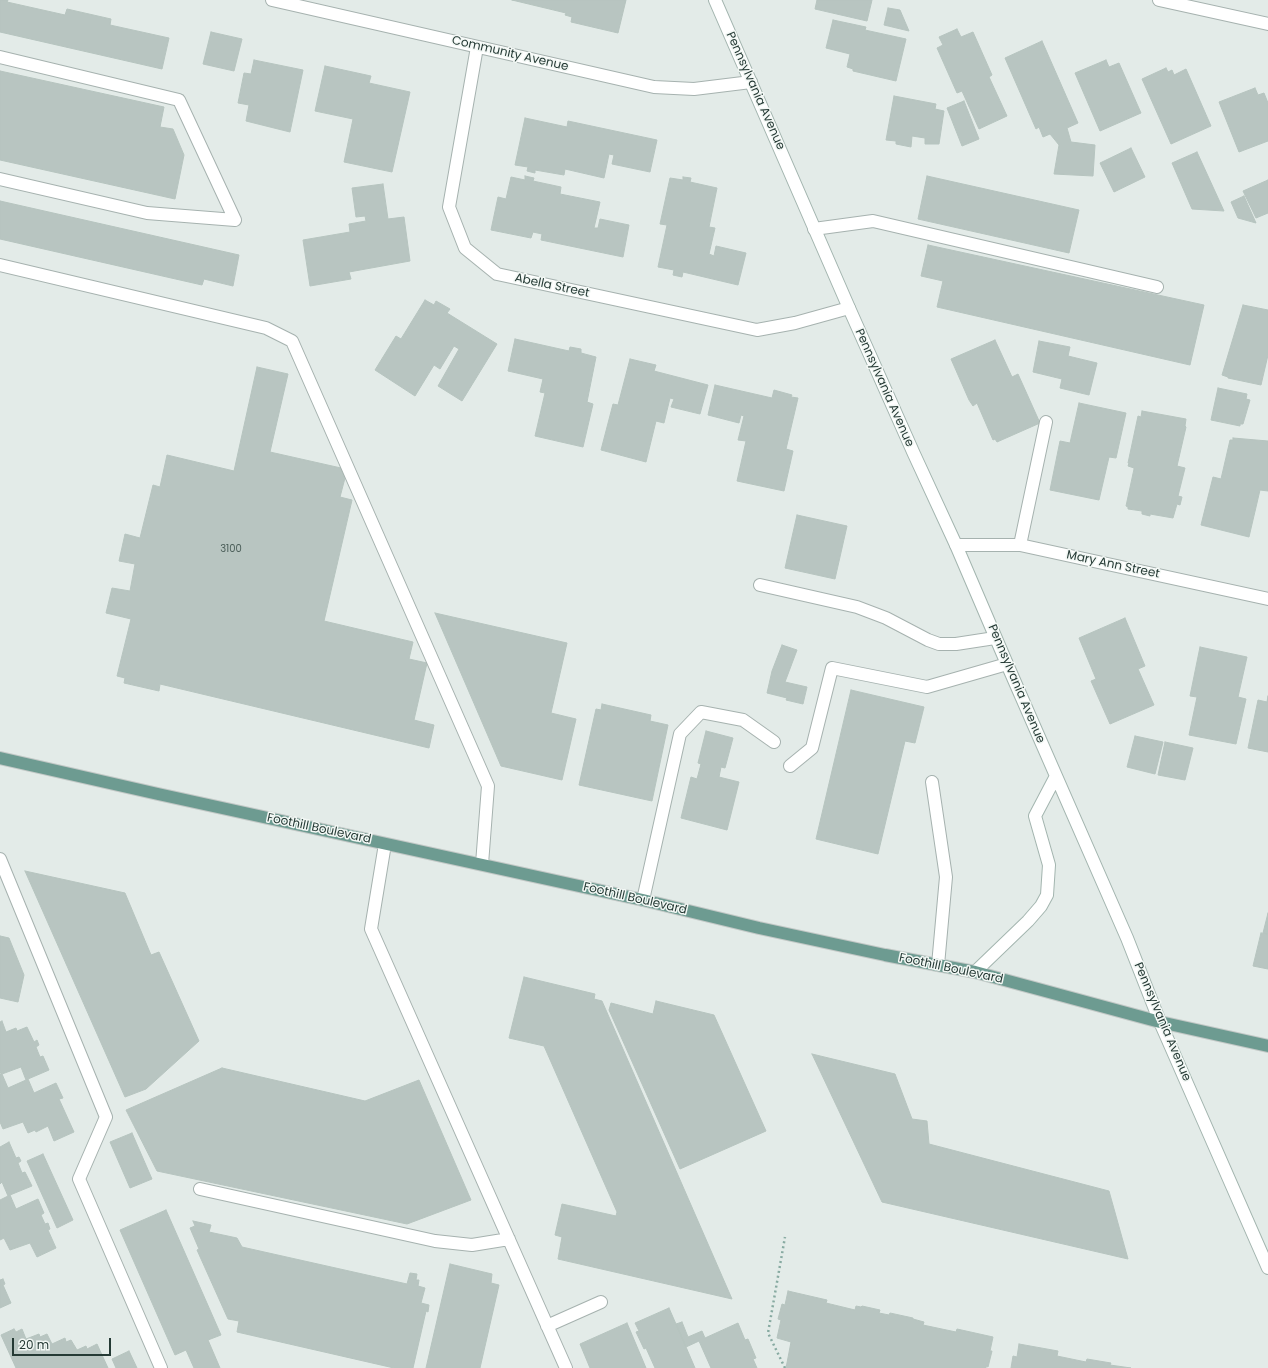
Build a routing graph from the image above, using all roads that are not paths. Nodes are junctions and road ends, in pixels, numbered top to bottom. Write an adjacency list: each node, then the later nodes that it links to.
1 (272, 0): 5 (main road, Community Avenue)
2 (715, 0): 7 (main road, Pennsylvania Avenue)
3 (1158, 0): 4 (main road)
4 (1268, 24)
5 (476, 47): 7 (main road, Community Avenue); 12 (main road, Abella Street)
6 (0, 57): 8 (main road)
7 (751, 82): 9 (main road, Pennsylvania Avenue)
8 (0, 179)
9 (814, 229): 11 (main road); 12 (main road, Pennsylvania Avenue)
10 (0, 265): 27 (main road)
11 (1157, 287)
12 (848, 308): 14 (main road, Pennsylvania Avenue)
13 (1046, 422): 15 (main road)
14 (956, 545): 15 (main road, Mary Ann Street); 18 (main road, Pennsylvania Avenue)
15 (1020, 545): 17 (main road, Mary Ann Street)
16 (760, 585): 18 (main road)
17 (1268, 599)
18 (995, 638): 19 (main road, Pennsylvania Avenue)
19 (1007, 664): 22 (main road); 23 (main road, Pennsylvania Avenue)
20 (774, 742): 28 (main road)
21 (0, 758): 25 (main road, Foothill Boulevard)
22 (790, 766)
23 (1056, 776): 30 (main road); 31 (main road, Pennsylvania Avenue)
24 (932, 782): 29 (main road)
25 (385, 844): 27 (main road, Foothill Boulevard); 34 (main road)
26 (0, 859): 38 (main road)
27 (482, 864): 28 (main road, Foothill Boulevard)
28 (643, 900): 29 (main road, Foothill Boulevard)
29 (938, 965): 30 (main road, Foothill Boulevard)
30 (975, 972): 31 (main road, Foothill Boulevard)
31 (1160, 1022): 32 (main road, Foothill Boulevard); 35 (main road, Pennsylvania Avenue)
32 (1268, 1046)
33 (200, 1189): 34 (main road)
34 (509, 1239): 37 (main road)
35 (1268, 1268)
36 (601, 1302): 37 (main road)
37 (547, 1326): 39 (main road)
38 (161, 1368)
39 (566, 1368)

